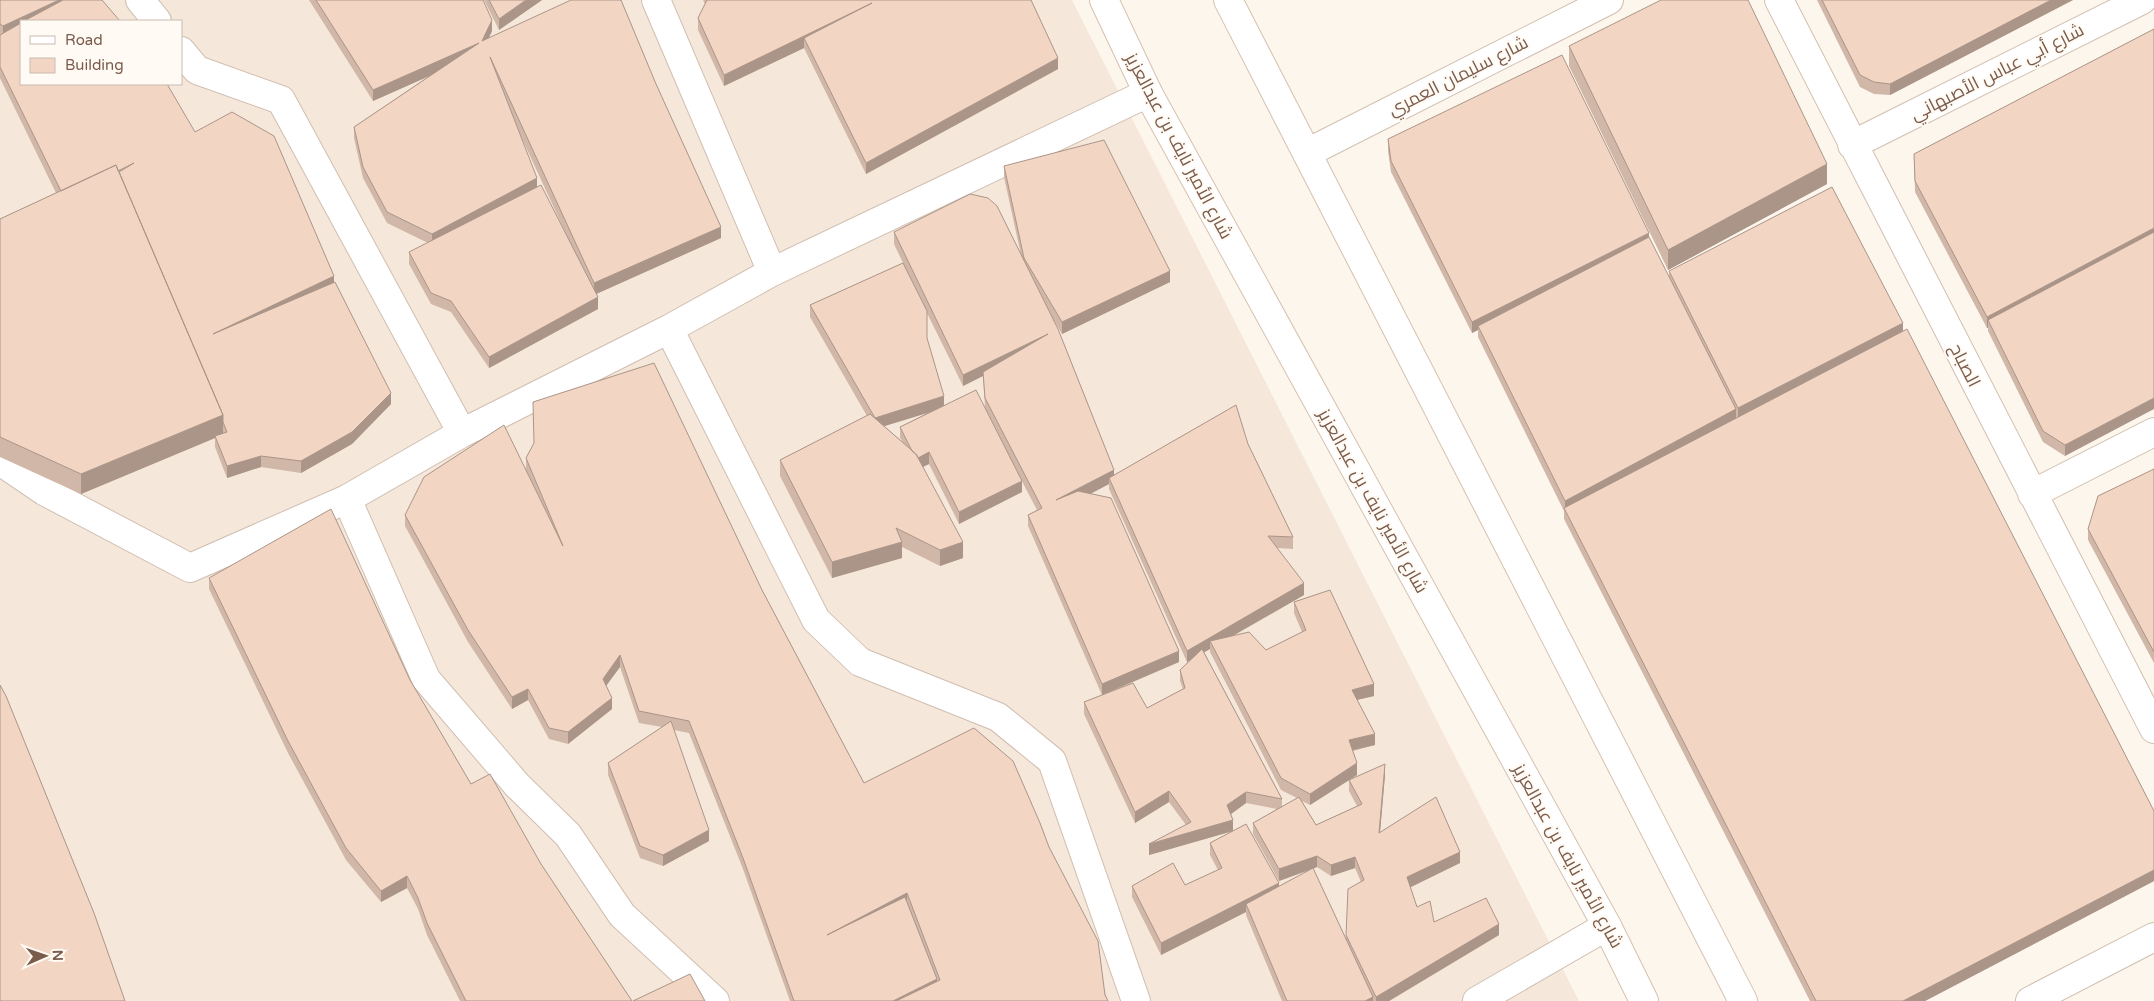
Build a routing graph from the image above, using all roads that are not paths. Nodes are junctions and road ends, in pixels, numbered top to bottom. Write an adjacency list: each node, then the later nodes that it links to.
1 (140, 0): 8 (street)
2 (656, 0): 13 (street)
3 (1104, 0): 10 (street, شارع الأمير نايف بن عبدالعزيز)
4 (1228, 0): 12 (street)
5 (1609, 0): 12 (street, شارع سليمان العمري)
6 (1779, 0): 11 (street, الصباح)
7 (2142, 0): 11 (street, شارع أبي عباس الأصبهاني)
8 (156, 20)
9 (182, 52): 16 (street)
10 (1148, 93): 13 (street); 21 (street, شارع الأمير نايف بن عبدالعزيز)
11 (1852, 145): 18 (street, الصباح)
12 (1307, 153): 27 (street)
13 (772, 272): 14 (street)
14 (669, 329): 16 (street); 24 (street)
15 (2154, 432): 18 (street)
16 (462, 433): 19 (street)
17 (0, 462): 19 (street)
18 (2032, 494): 20 (street, الصباح)
19 (347, 499): 23 (street)
20 (2154, 729)
21 (1607, 926): 25 (street); 26 (street, شارع الأمير نايف بن عبدالعزيز)
22 (2154, 937): 28 (street)
23 (715, 1001)
24 (1136, 1001)
25 (1477, 1001)
26 (1644, 1001)
27 (1743, 1001)
28 (2030, 1001)

